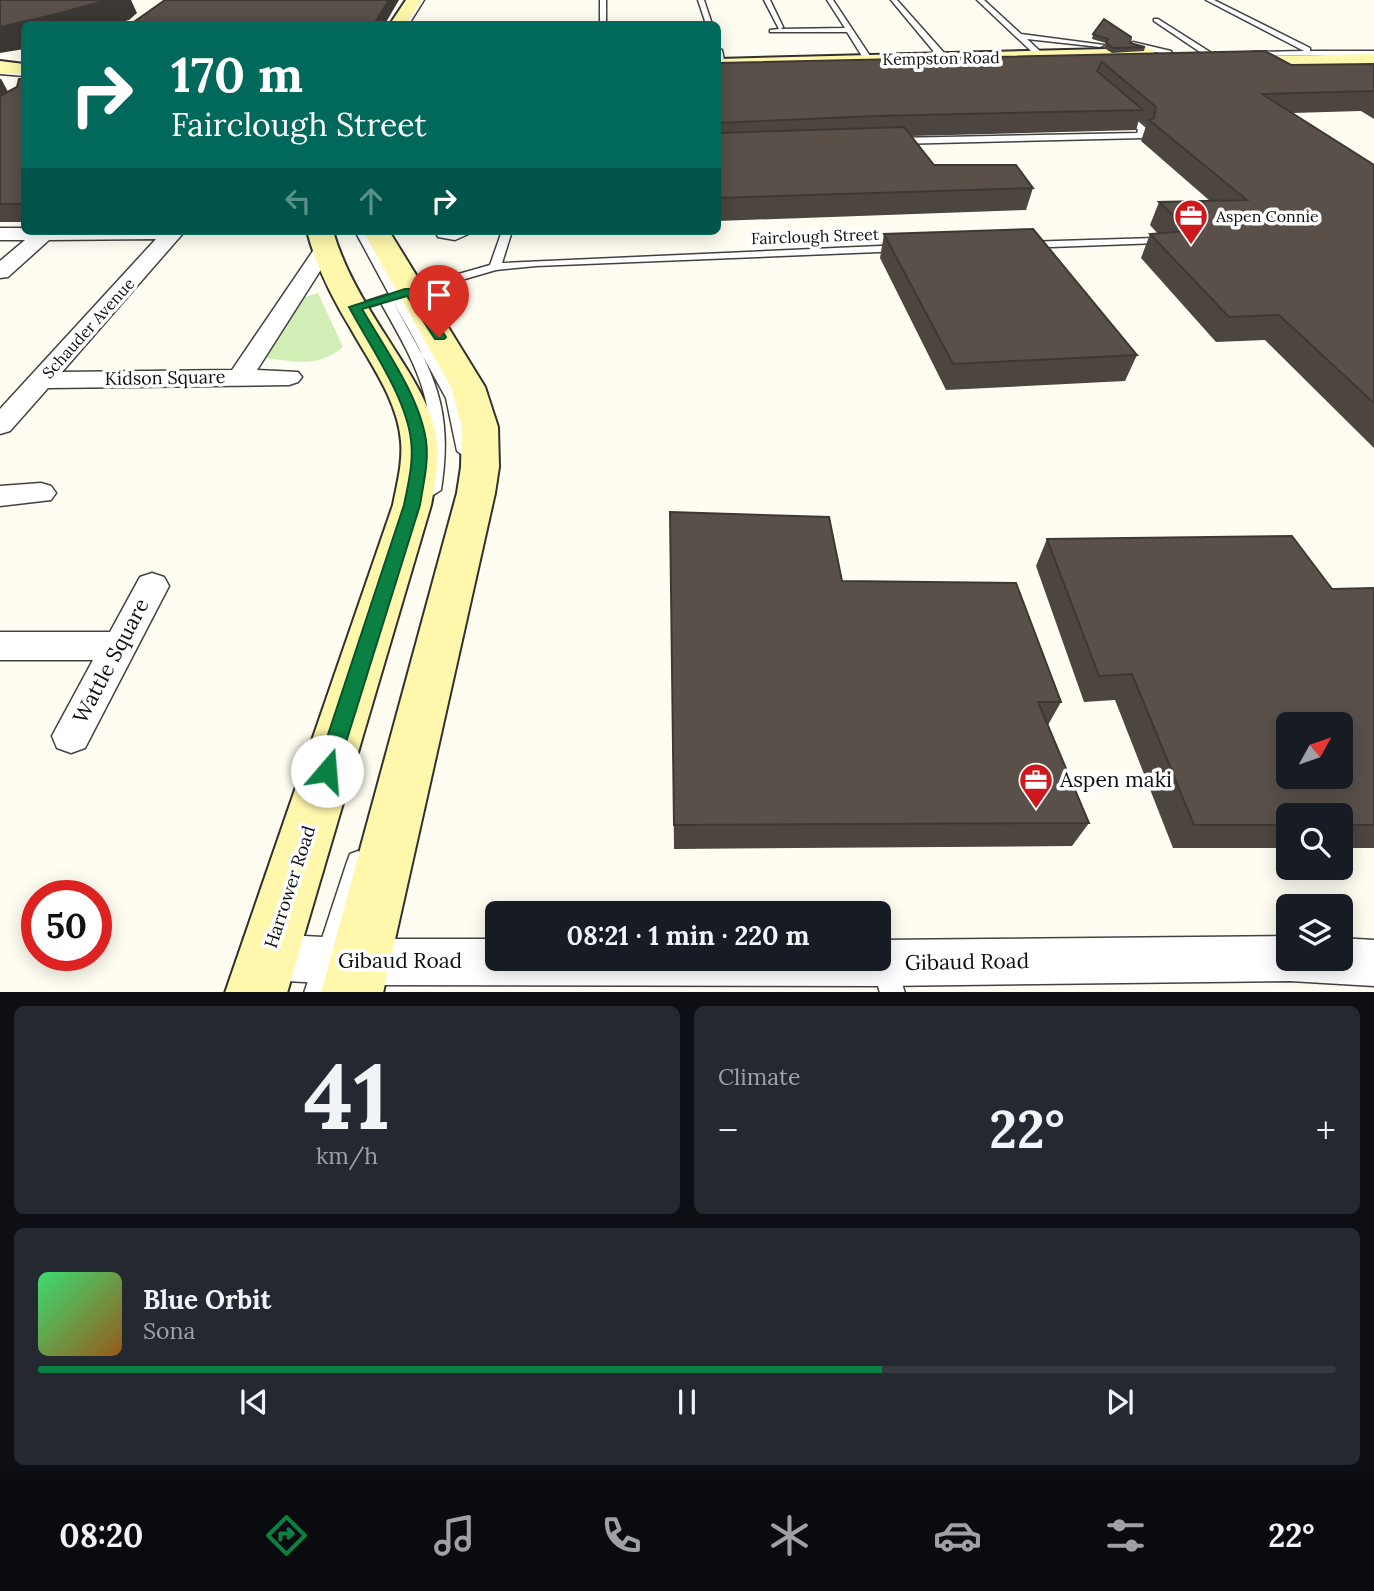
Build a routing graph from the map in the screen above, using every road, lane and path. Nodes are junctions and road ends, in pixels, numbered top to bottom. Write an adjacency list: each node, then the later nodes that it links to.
1 (414, 0): 11 (main road)
2 (421, 0): 12 (lane)
3 (603, 0): 13 (lane)
4 (701, 0): 14 (lane)
5 (766, 0): 15 (lane)
6 (830, 0): 15 (lane)
7 (894, 0): 21 (lane)
8 (980, 0): 16 (lane)
9 (1209, 0): 19 (lane)
10 (1156, 20): 22 (lane)
11 (400, 21)
12 (408, 21)
13 (603, 21)
14 (708, 21)
15 (849, 30): 23 (lane)
16 (1019, 36): 18 (lane); 24 (lane)
17 (1133, 44): 22 (lane)
18 (1100, 48): 22 (main road, Kempston Road); 24 (main road, Kempston Road)
19 (1307, 50): 20 (main road, Kempston Road); 22 (main road, Kempston Road)
20 (1374, 54): 22 (main road, Kempston Road)
21 (943, 57): 23 (main road, Kempston Road); 24 (main road, Kempston Road)
22 (1186, 58): 24 (main road, Kempston Road)
23 (869, 59): 25 (main road, Kempston Road)
24 (1046, 61): 26 (main road, Kempston Road)
25 (721, 65)
26 (721, 65)
27 (0, 67): 28 (main road)
28 (21, 69)
29 (0, 75): 30 (lane)
30 (21, 76)
31 (0, 83): 32 (main road)
32 (21, 84)
33 (1113, 101): 34 (lane)
34 (885, 142)
35 (0, 234): 36 (street)
36 (21, 234)
37 (43, 235): 48 (street)
38 (171, 235): 52 (street, Schauder Avenue)
39 (352, 235): 49 (lane)
40 (362, 235): 49 (lane)
41 (377, 235): 49 (main road, Harrower Road)
42 (506, 235): 47 (lane)
43 (322, 240): 49 (main road, Harrower Road); 50 (street)
44 (1155, 241): 45 (lane)
45 (1005, 245)
46 (912, 248): 47 (lane, Fairclough Street)
47 (495, 268): 49 (lane, Fairclough Street)
48 (0, 272)
49 (386, 298): 57 (lane); 60 (lane); 66 (main road, Harrower Road); 66 (main road, Harrower Road)
50 (240, 377): 51 (street, Kidson Square); 52 (street, Kidson Square)
51 (289, 377)
52 (41, 380): 53 (street, Schauder Avenue)
53 (0, 425)
54 (41, 493): 55 (street)
55 (0, 496)
56 (152, 586): 59 (street, Wattle Square)
57 (421, 638)
58 (0, 646): 59 (street)
59 (119, 646): 61 (street, Wattle Square)
60 (370, 697)
61 (71, 736)
62 (366, 839): 66 (lane)
63 (1276, 960): 67 (street, Gibaud Road)
64 (1353, 962): 65 (street, Gibaud Road)
65 (1374, 963)
66 (306, 971): 67 (street, Gibaud Road)
67 (888, 978)

